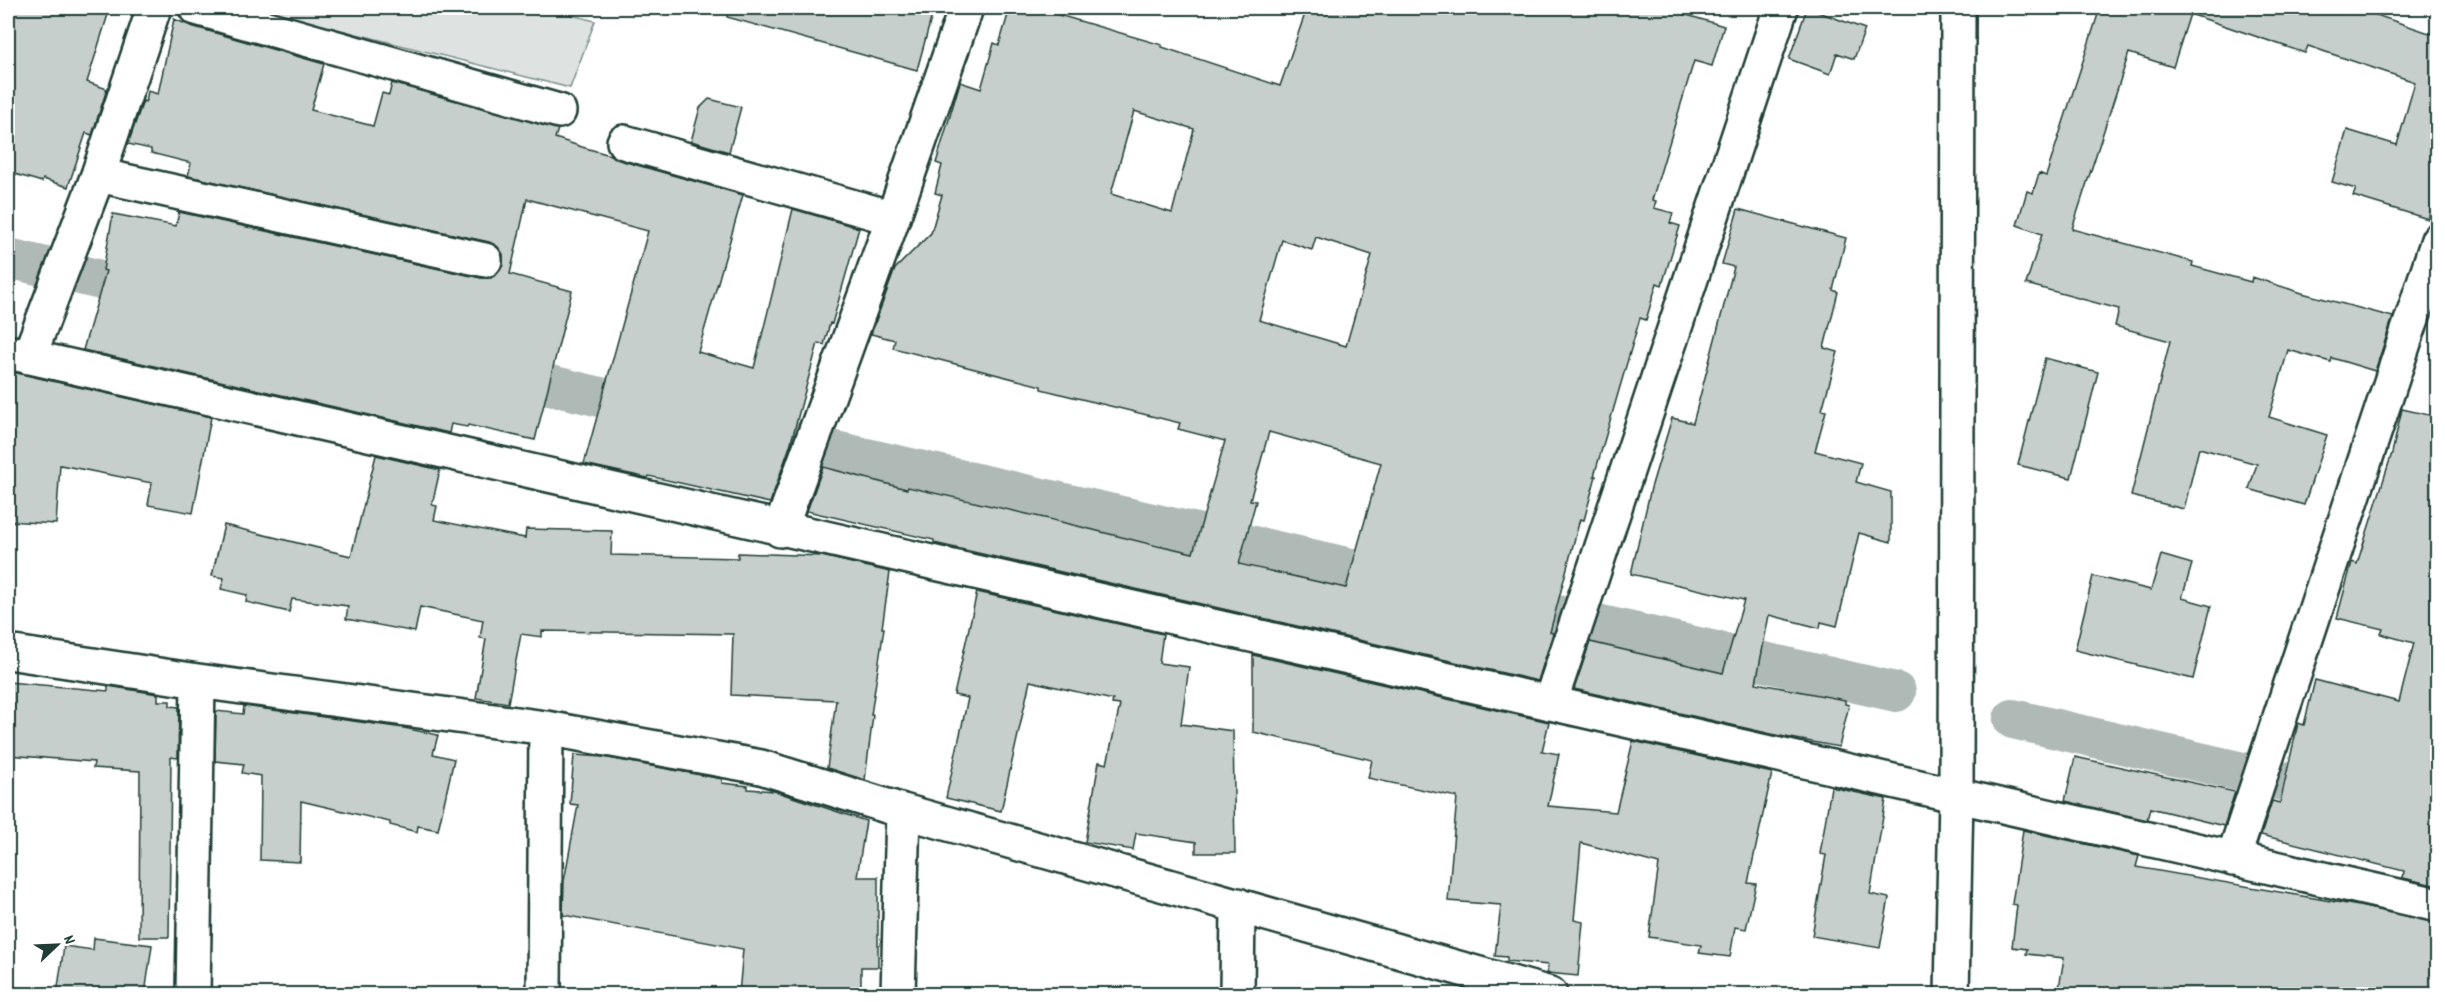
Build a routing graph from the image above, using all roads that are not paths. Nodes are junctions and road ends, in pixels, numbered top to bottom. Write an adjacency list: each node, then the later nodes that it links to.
1 (154, 8): 8 (street)
2 (196, 8): 6 (street)
3 (966, 8): 9 (street)
4 (1781, 8): 16 (street)
5 (1958, 8): 18 (street)
6 (558, 111)
7 (624, 142): 9 (street)
8 (98, 175): 11 (street); 12 (street)
9 (893, 218): 13 (street)
10 (2438, 240): 20 (street)
11 (485, 260)
12 (18, 354): 13 (street)
13 (780, 530): 16 (street)
14 (8, 652): 15 (street)
15 (198, 681): 17 (street); 23 (street)
16 (1550, 703): 18 (street)
17 (546, 728): 19 (street); 24 (street)
18 (1956, 796): 20 (street); 28 (street)
19 (903, 811): 21 (street); 25 (street)
20 (2233, 859): 22 (street)
21 (1238, 905): 26 (street); 27 (street)
22 (2438, 905)
23 (193, 994)
24 (544, 994)
25 (898, 994)
26 (1237, 994)
27 (1550, 994)
28 (1952, 994)

